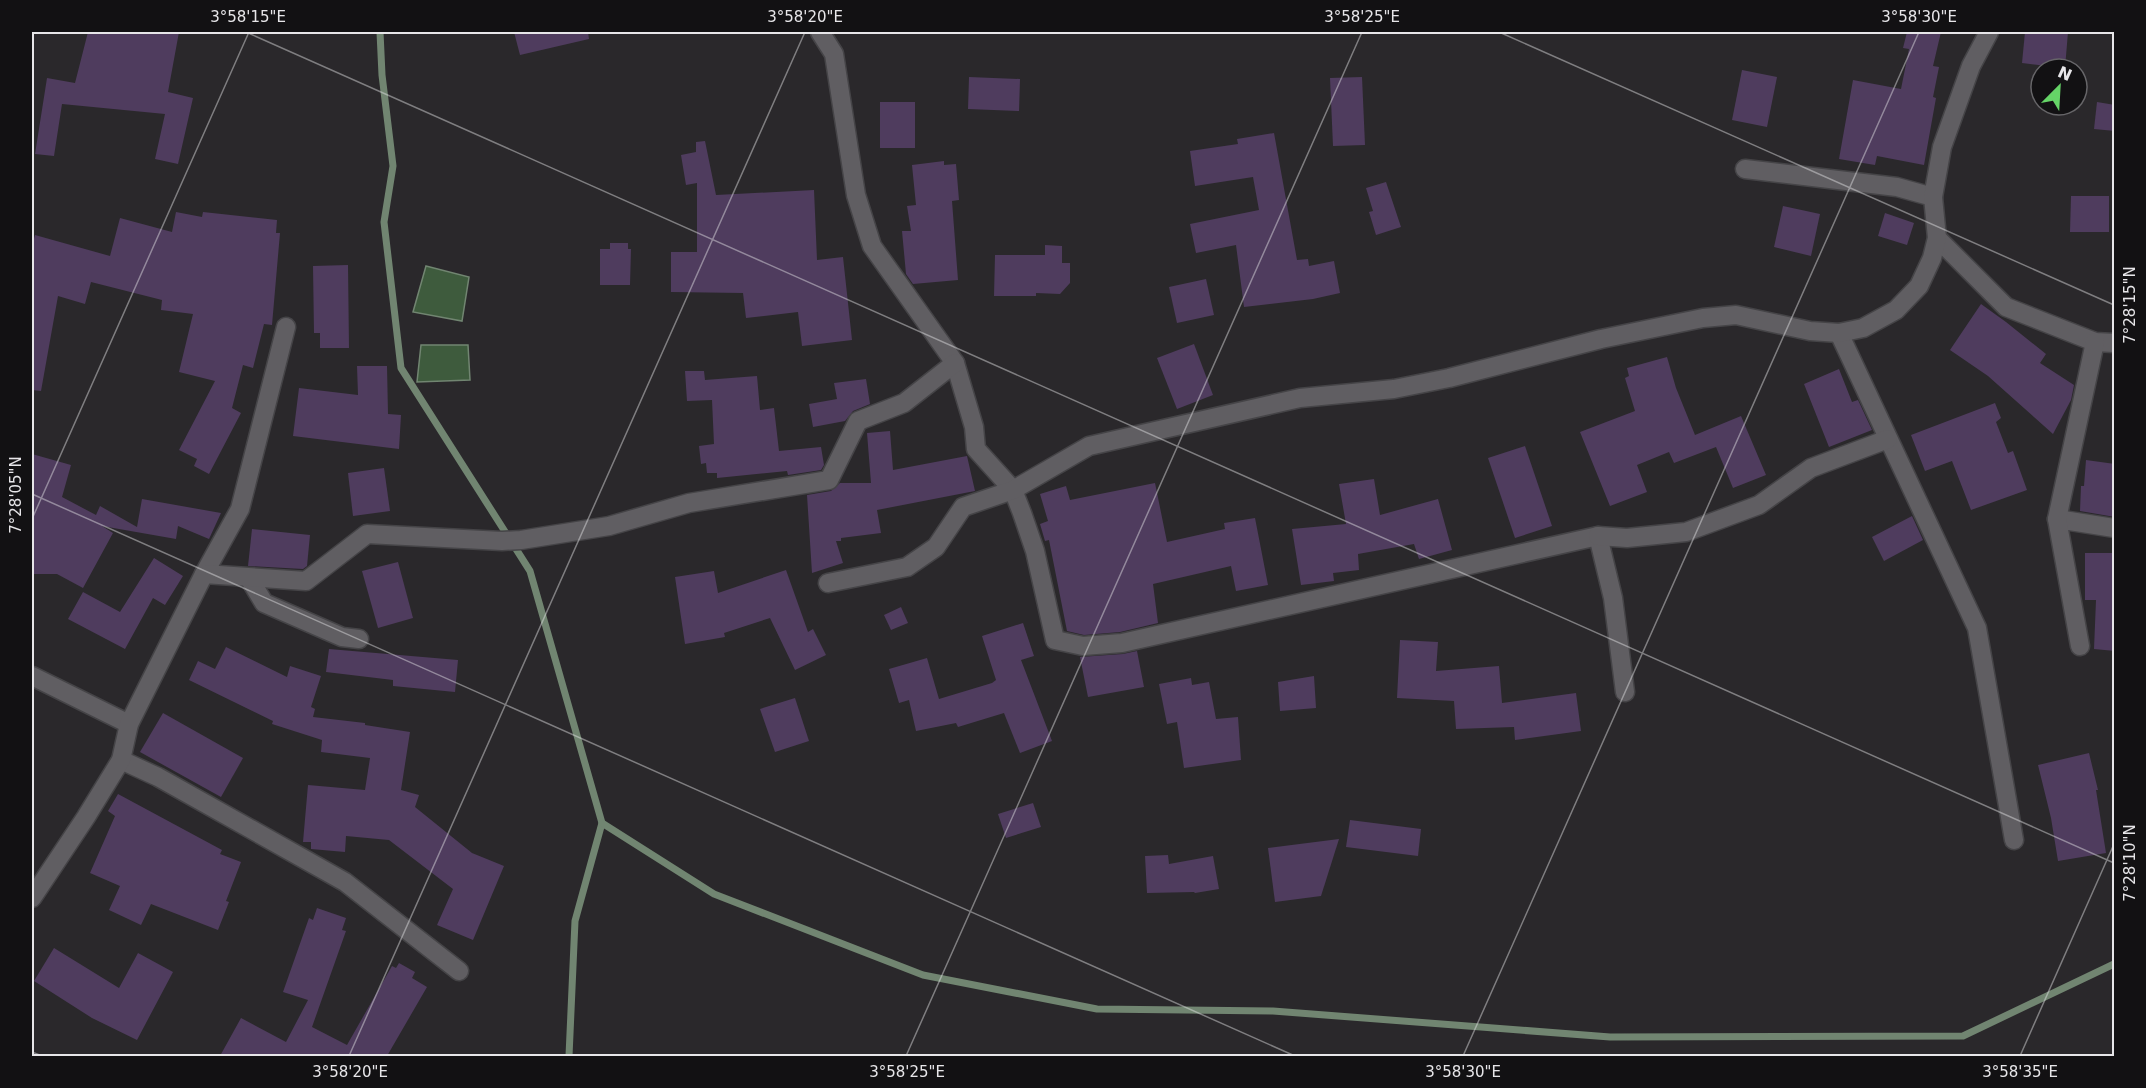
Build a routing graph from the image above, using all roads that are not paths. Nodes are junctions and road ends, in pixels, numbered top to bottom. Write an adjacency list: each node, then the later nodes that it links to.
1 (820, 32): 10 (street)
2 (1989, 32): 4 (street)
3 (1745, 169): 4 (street)
4 (1933, 197): 5 (street)
5 (1936, 238): 7 (street); 8 (street)
6 (286, 327): 16 (street)
7 (1839, 333): 11 (street); 12 (street)
8 (2096, 342): 9 (street); 13 (street)
9 (2115, 343)
10 (955, 363): 12 (street); 17 (street)
11 (1888, 439): 15 (street); 25 (street)
12 (1013, 490): 15 (street); 18 (street)
13 (2057, 519): 14 (street); 20 (street)
14 (2115, 528)
15 (1598, 536): 22 (street)
16 (204, 574): 17 (street); 23 (street)
17 (249, 578): 19 (street)
18 (828, 583)
19 (359, 639)
20 (2080, 646)
21 (32, 676): 23 (street)
22 (1625, 692)
23 (129, 724): 24 (street)
24 (121, 760): 26 (street); 27 (street)
25 (2014, 840)
26 (32, 898)
27 (459, 971)

